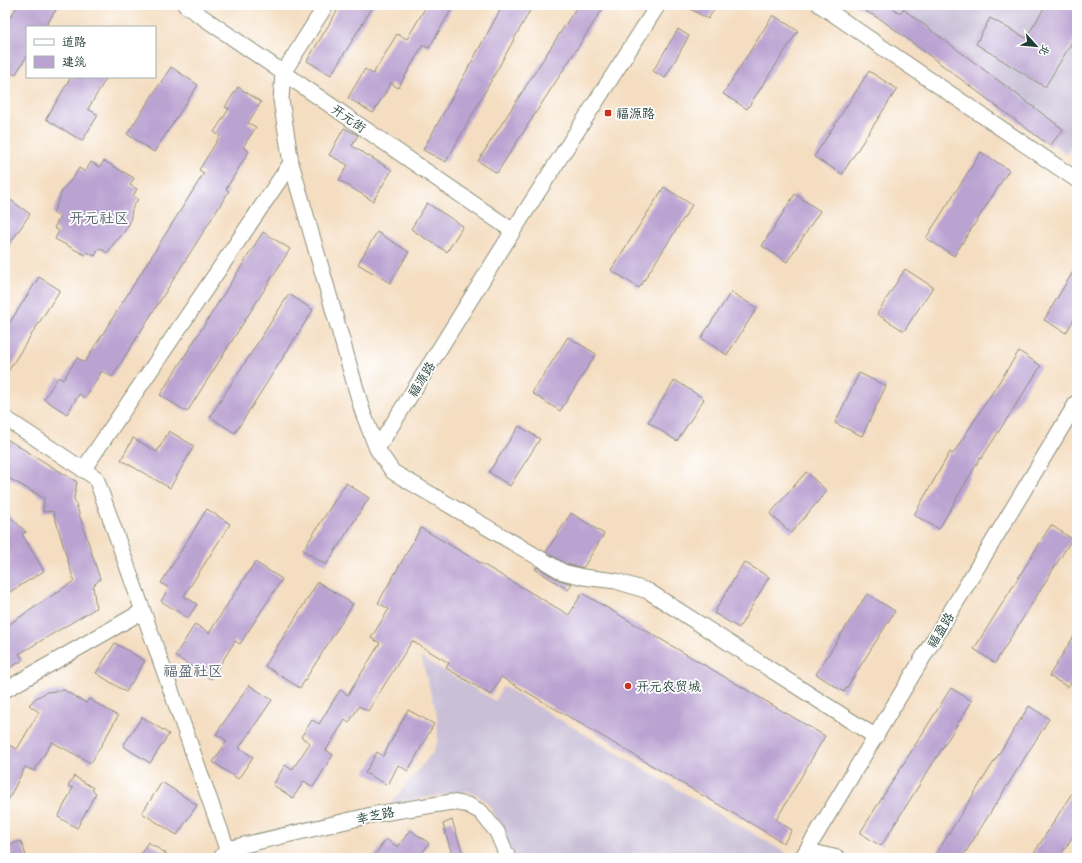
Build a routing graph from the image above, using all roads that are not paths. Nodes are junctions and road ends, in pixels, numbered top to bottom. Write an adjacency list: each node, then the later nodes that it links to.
1 (185, 5): 5 (street, 开元街)
2 (326, 5): 5 (street)
3 (658, 5): 8 (street, 福源路)
4 (820, 5): 7 (street)
5 (283, 72): 6 (street); 8 (street, 开元街)
6 (291, 163): 11 (street); 12 (street)
7 (1077, 180)
8 (513, 231): 11 (street, 福源路)
9 (1077, 402): 15 (street, 福盈路)
10 (5, 418): 12 (street)
11 (377, 449): 15 (street)
12 (83, 470): 13 (street)
13 (143, 612): 14 (street); 16 (street)
14 (5, 690)
15 (876, 736): 17 (street, 福盈路)
16 (224, 853): 18 (street, 幸芝路)
17 (805, 854): 19 (street)
18 (508, 858)
19 (838, 858)

